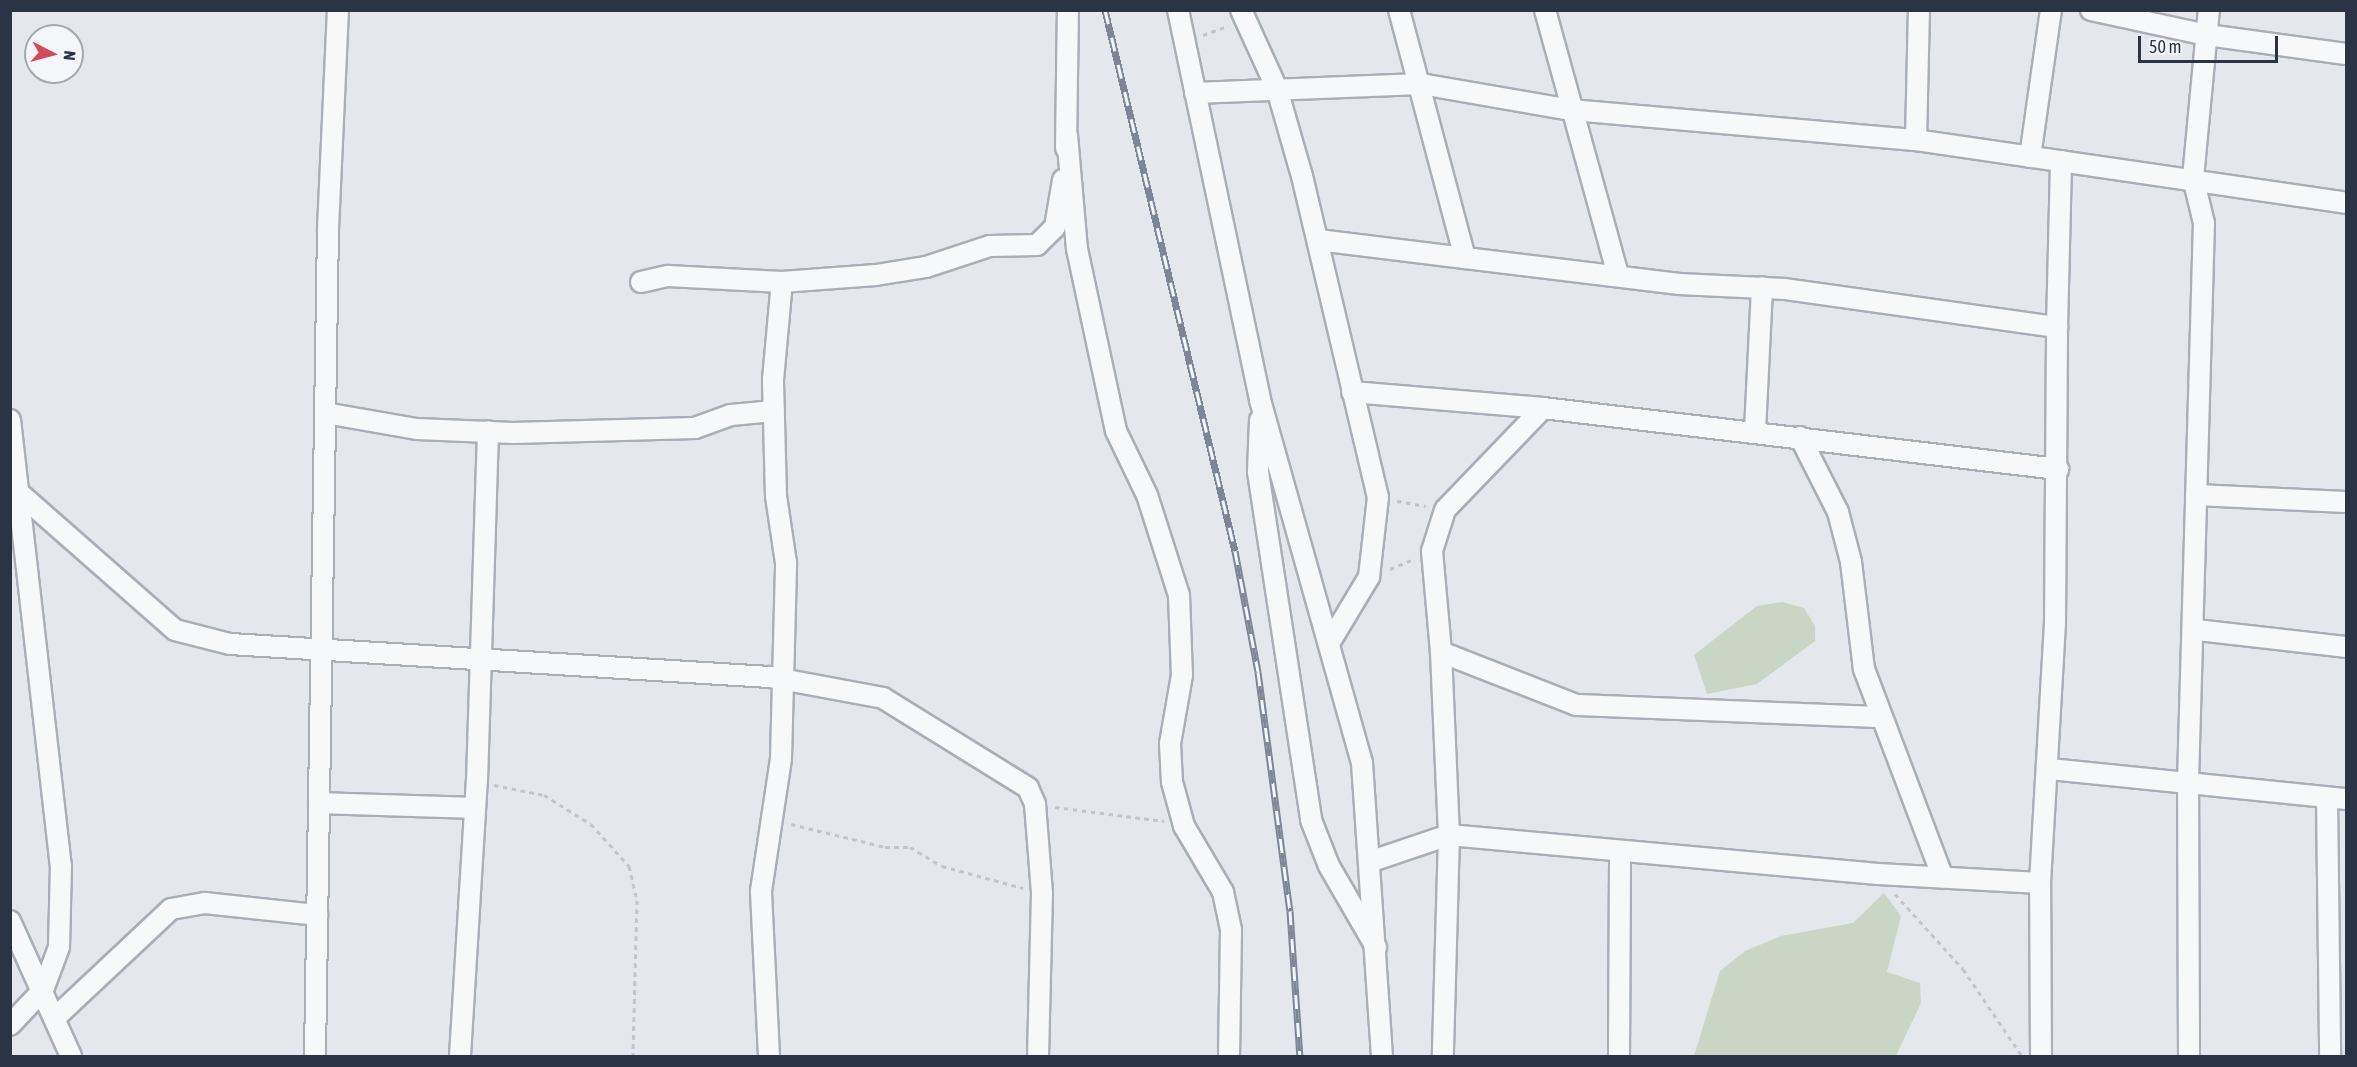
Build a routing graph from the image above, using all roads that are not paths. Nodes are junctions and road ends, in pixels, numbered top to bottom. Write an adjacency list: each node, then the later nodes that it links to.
1 (338, 10): 34 (street)
2 (1068, 10): 17 (street)
3 (1178, 10): 15 (street)
4 (1399, 10): 13 (street)
5 (1545, 10): 16 (street)
6 (1919, 10): 18 (street)
7 (2051, 10): 19 (street)
8 (2091, 10): 11 (street)
9 (2209, 10): 11 (street)
10 (1242, 16): 14 (street)
11 (2207, 35): 12 (street); 21 (street)
12 (2346, 54)
13 (1421, 84): 14 (street); 16 (street); 24 (street)
14 (1277, 89): 15 (street); 23 (street)
15 (1195, 93): 31 (street)
16 (1572, 110): 18 (street); 25 (street)
17 (1067, 135): 27 (street); 73 (street)
18 (1916, 140): 19 (street)
19 (2030, 157): 20 (street)
20 (2061, 161): 21 (street); 29 (street)
21 (2193, 178): 22 (street); 41 (street)
22 (2346, 203)
23 (1318, 240): 24 (street); 30 (street)
24 (1465, 258): 25 (street)
25 (1618, 275): 28 (street)
26 (642, 282): 27 (street)
27 (782, 282): 33 (street)
28 (1762, 287): 29 (street); 37 (street)
29 (2057, 327): 39 (street)
30 (1352, 392): 32 (street); 44 (street)
31 (1260, 400): 44 (street); 64 (street)
32 (1543, 408): 37 (street); 47 (street)
33 (774, 411): 36 (street); 49 (street)
34 (325, 413): 36 (street); 46 (street)
35 (10, 420): 40 (street)
36 (488, 431): 48 (street)
37 (1755, 431): 38 (street)
38 (1800, 437): 39 (street); 50 (street)
39 (2058, 469): 51 (street)
40 (18, 492): 46 (street); 65 (street)
41 (2196, 495): 42 (street); 43 (street)
42 (2346, 501)
43 (2197, 630): 45 (street); 52 (street)
44 (1329, 642): 59 (street)
45 (2346, 647)
46 (321, 652): 48 (street); 55 (street)
47 (1441, 652): 50 (street); 57 (street)
48 (483, 661): 49 (street); 56 (street)
49 (781, 679): 71 (street); 72 (street)
50 (1880, 717): 60 (street)
51 (2050, 769): 52 (street); 61 (street)
52 (2188, 781): 53 (street); 78 (street)
53 (2326, 798): 54 (street); 79 (street)
54 (2346, 799)
55 (319, 803): 56 (street); 62 (street)
56 (474, 808): 70 (street)
57 (1449, 835): 58 (street); 59 (street); 75 (street)
58 (1620, 851): 60 (street); 76 (street)
59 (1372, 861): 64 (street)
60 (1943, 878): 61 (street)
61 (2040, 883): 77 (street)
62 (317, 915): 66 (street); 69 (street)
63 (10, 921): 65 (street)
64 (1378, 952): 74 (street)
65 (43, 990): 66 (street); 67 (street)
66 (57, 1016): 68 (street)
67 (10, 1025)
68 (71, 1056)
69 (315, 1056)
70 (460, 1056)
71 (769, 1056)
72 (1038, 1056)
73 (1229, 1056)
74 (1382, 1056)
75 (1443, 1056)
76 (1618, 1056)
77 (2041, 1056)
78 (2190, 1056)
79 (2331, 1056)

